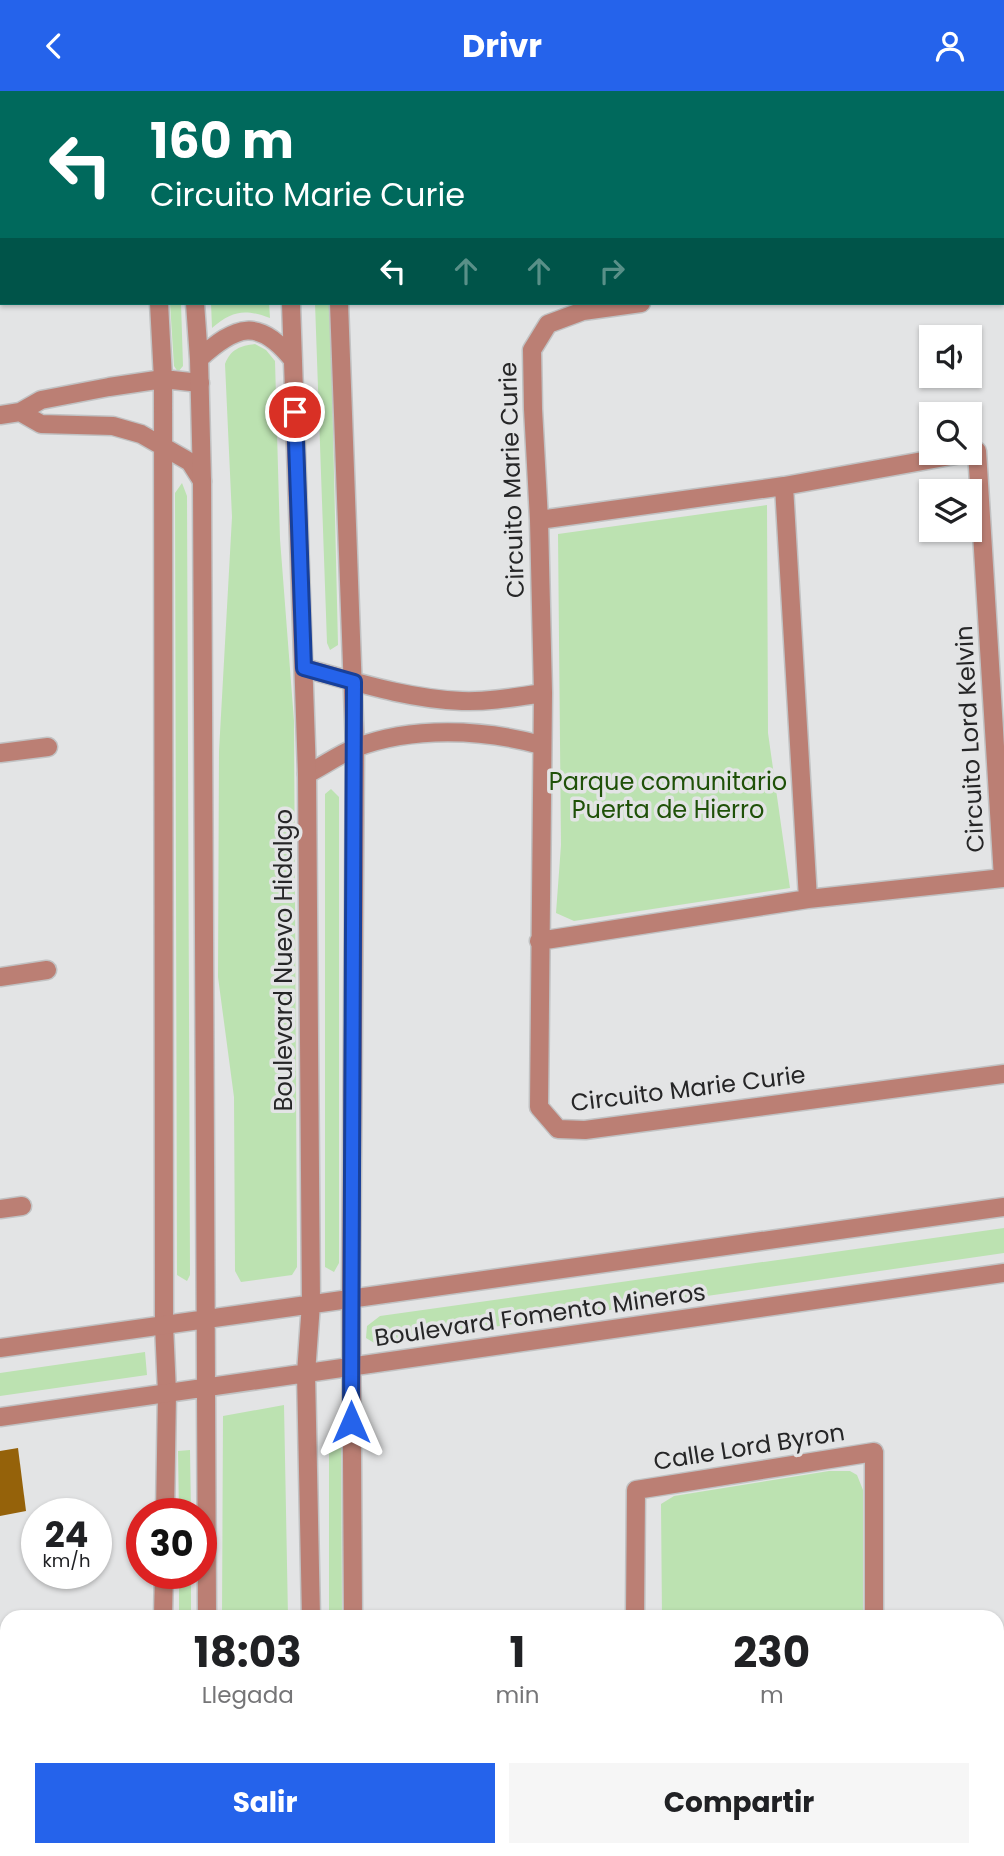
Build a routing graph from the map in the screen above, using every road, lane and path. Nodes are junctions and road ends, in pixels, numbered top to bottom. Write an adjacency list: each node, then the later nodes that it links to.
1 (159, 305): 8 (street)
2 (195, 305): 6 (street)
3 (291, 305): 7 (street, Boulevard Nuevo Hidalgo)
4 (339, 305): 19 (street)
5 (626, 305): 17 (street, Circuito Marie Curie)
6 (199, 359): 7 (street); 9 (street)
7 (293, 360): 18 (street, Boulevard Nuevo Hidalgo)
8 (163, 379): 9 (street); 10 (street); 12 (street)
9 (200, 383): 15 (street)
10 (20, 412): 11 (street); 12 (street)
11 (0, 415)
12 (163, 447): 15 (street); 38 (street)
13 (919, 462): 16 (street, Circuito Lord Kelvin)
14 (978, 465): 26 (street, Circuito Lord Kelvin)
15 (202, 481): 37 (street)
16 (784, 486): 17 (street, Circuito Lord Kelvin); 26 (street)
17 (539, 520): 20 (street, Circuito Marie Curie)
18 (304, 668): 19 (street); 25 (street, Boulevard Nuevo Hidalgo)
19 (354, 682): 20 (street); 23 (street)
20 (543, 693): 21 (street, Circuito Marie Curie)
21 (541, 745): 23 (street); 27 (street, Circuito Marie Curie)
22 (48, 747): 24 (street)
23 (355, 748): 25 (street); 35 (street)
24 (0, 753)
25 (307, 774): 36 (street, Boulevard Nuevo Hidalgo)
26 (808, 899): 27 (street, Circuito Lord Kelvin)
27 (539, 941): 30 (street, Circuito Marie Curie)
28 (47, 970): 29 (street)
29 (0, 977)
30 (1004, 1074)
31 (22, 1206): 33 (street)
32 (1004, 1207): 35 (street, Boulevard Fomento Mineros)
33 (0, 1209)
34 (1004, 1273): 40 (street, Boulevard Fomento Mineros)
35 (351, 1299): 36 (street, Boulevard Fomento Mineros); 40 (street)
36 (311, 1304): 37 (street, Boulevard Fomento Mineros); 41 (street, Boulevard Nuevo Hidalgo)
37 (205, 1319): 38 (street, Boulevard Fomento Mineros); 42 (street)
38 (164, 1325): 39 (street, Boulevard Fomento Mineros); 43 (street)
39 (0, 1348)
40 (351, 1367): 41 (street, Boulevard Fomento Mineros); 50 (street)
41 (306, 1373): 42 (street, Boulevard Fomento Mineros); 49 (street, Boulevard Nuevo Hidalgo)
42 (208, 1387): 43 (street, Boulevard Fomento Mineros); 48 (street)
43 (167, 1393): 44 (street, Boulevard Fomento Mineros); 45 (street)
44 (0, 1417)
45 (165, 1498)
46 (164, 1589): 47 (street)
47 (163, 1610)
48 (207, 1610)
49 (311, 1610)
50 (353, 1610)
51 (635, 1610): 52 (street, Calle Lord Byron)
52 (874, 1610)

